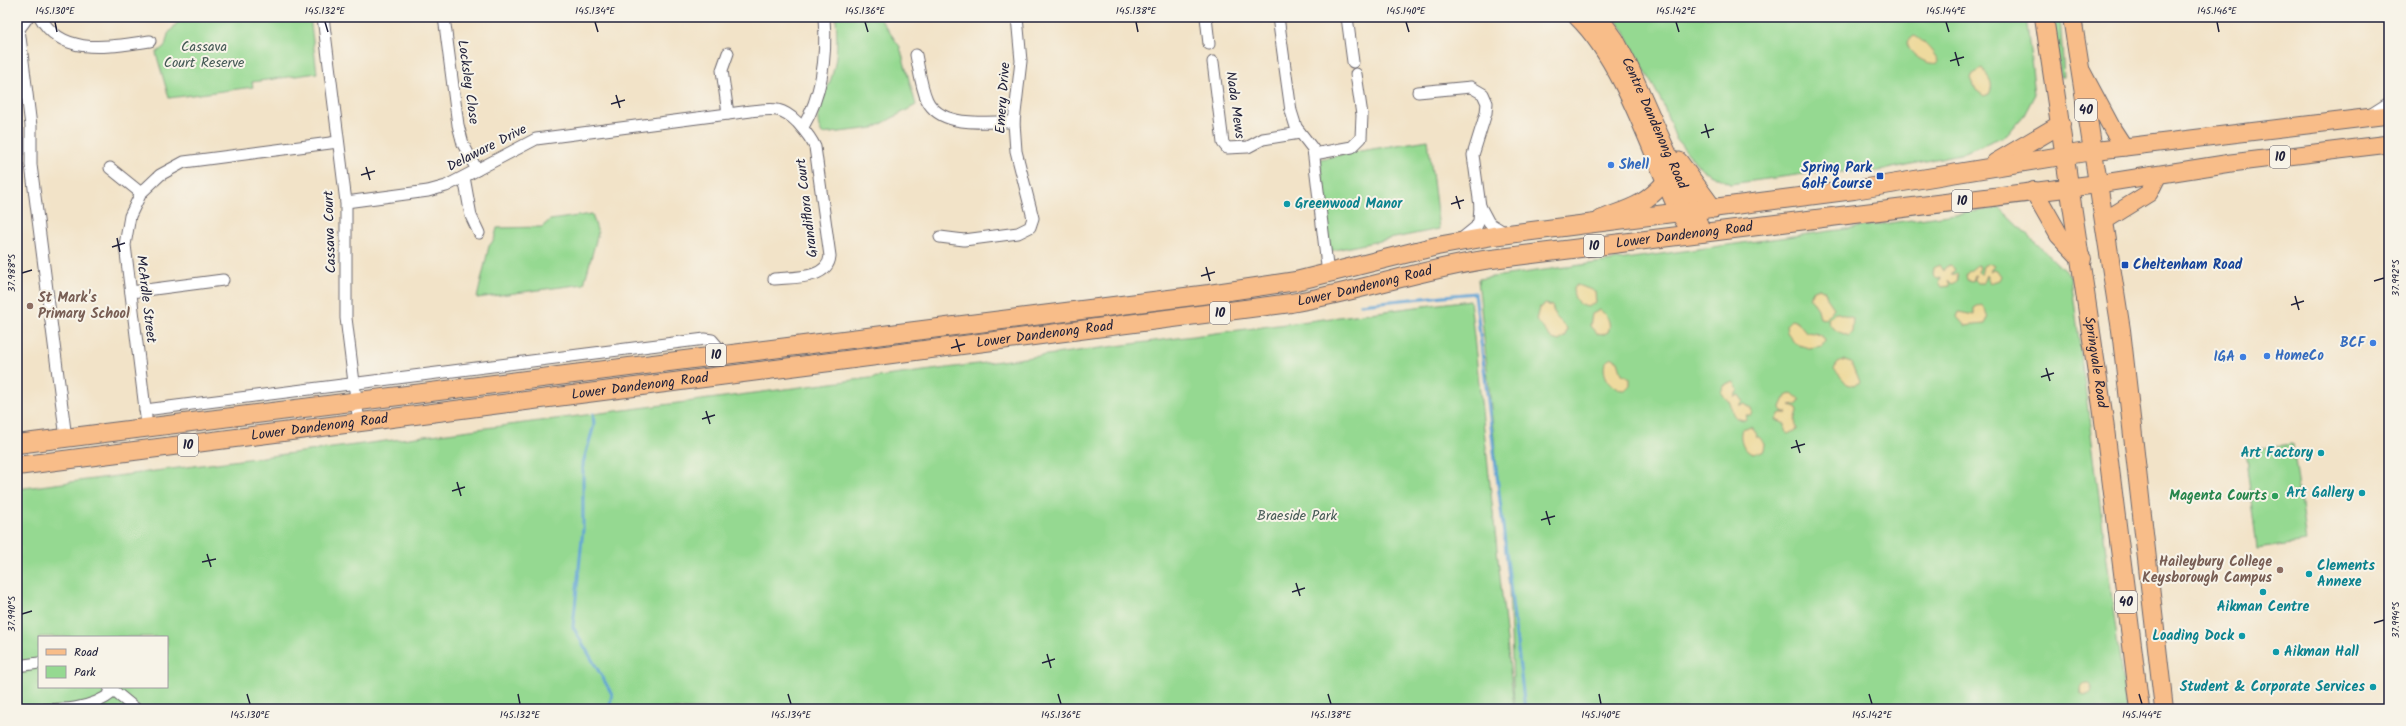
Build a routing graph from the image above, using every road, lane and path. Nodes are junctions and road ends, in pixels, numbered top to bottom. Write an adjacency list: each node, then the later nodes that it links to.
1 (28, 17): 68 (street)
2 (40, 17): 14 (street)
3 (323, 17): 32 (street, Cassava Court)
4 (444, 17): 40 (street, Locksley Close)
5 (824, 17): 28 (street)
6 (1017, 17): 27 (street, Emery Drive)
7 (1206, 17): 15 (street)
8 (1278, 17): 30 (street)
9 (1347, 17): 19 (street)
10 (1577, 17): 43 (main road, Centre Dandenong Road)
11 (1599, 17): 31 (main road, Centre Dandenong Road)
12 (2044, 17): 29 (highway, Springvale Road / 40)
13 (2072, 17): 20 (highway, Springvale Road / 40)
14 (150, 41)
15 (1208, 44)
16 (728, 53): 24 (street)
17 (916, 55): 27 (street)
18 (1213, 62): 30 (street, Nada Mews)
19 (1353, 62)
20 (2080, 68): 34 (main road); 35 (highway, Springvale Road / 40)
21 (1356, 74): 36 (street)
22 (1418, 92): 49 (street)
23 (2389, 103): 26 (street)
24 (728, 114): 28 (street, Delaware Drive); 40 (street, Delaware Drive)
25 (2389, 115): 26 (main road, 10)
26 (2364, 118): 34 (main road, 10)
27 (1014, 122): 57 (street, Emery Drive)
28 (799, 124): 61 (street, Grandiflora Court)
29 (2061, 124): 37 (highway, Springvale Road / 40); 39 (highway)
30 (1300, 133): 36 (street)
31 (1661, 137): 50 (main road); 51 (main road, Centre Dandenong Road)
32 (338, 142): 47 (street, McArdle Street); 48 (street, Cassava Court)
33 (2389, 144): 41 (main road, 10)
34 (2124, 147): 35 (main road, 10)
35 (2092, 151): 37 (highway, 10); 44 (highway, Springvale Road / 40)
36 (1314, 154): 60 (street)
37 (2066, 155): 39 (highway, Lower Dandenong Road / 10); 45 (highway, Springvale Road / 40)
38 (110, 168): 47 (street)
39 (1985, 168): 50 (highway, Lower Dandenong Road / 10)
40 (477, 170): 42 (street, Delaware Drive)
41 (2158, 175): 44 (main road, 10); 52 (main road)
42 (464, 177): 48 (street, Delaware Drive); 54 (street)
43 (1664, 182): 51 (main road, Centre Dandenong Road); 53 (main road)
44 (2098, 184): 45 (highway, 10); 52 (highway, Springvale Road / 40)
45 (2070, 187): 46 (highway, Lower Dandenong Road / 10); 59 (highway, Springvale Road / 40)
46 (2034, 191): 55 (highway, Lower Dandenong Road / 10); 59 (highway)
47 (142, 193): 63 (street, McArdle Street)
48 (346, 202): 65 (street, Cassava Court)
49 (1480, 206): 56 (street); 58 (street)
50 (1714, 209): 51 (highway, Lower Dandenong Road / 10)
51 (1686, 212): 53 (highway, Lower Dandenong Road / 10); 55 (main road, Centre Dandenong Road)
52 (2104, 221): 77 (highway, Springvale Road / 40)
53 (1588, 224): 56 (highway, Lower Dandenong Road / 10)
54 (479, 233)
55 (1698, 233): 67 (highway, Lower Dandenong Road / 10)
56 (1507, 234): 58 (highway, Lower Dandenong Road / 10)
57 (940, 237)
58 (1457, 242): 60 (highway, Lower Dandenong Road / 10)
59 (2082, 259): 76 (highway, Springvale Road / 40)
60 (1328, 274): 64 (highway, Lower Dandenong Road / 10)
61 (774, 279)
62 (223, 280): 63 (street)
63 (131, 292): 66 (street, McArdle Street)
64 (724, 354): 65 (highway, Lower Dandenong Road / 10); 65 (street, Lower Dandenong Road)
65 (354, 392): 66 (highway, Lower Dandenong Road / 10); 67 (street, Cassava Court)
66 (146, 419): 68 (highway, Lower Dandenong Road / 10)
67 (359, 423): 70 (highway, Lower Dandenong Road / 10)
68 (66, 438): 69 (highway, Lower Dandenong Road / 10)
69 (17, 444)
70 (17, 466)
71 (38, 663): 72 (street)
72 (17, 666)
73 (111, 689): 74 (street); 75 (street)
74 (17, 709)
75 (136, 709)
76 (2140, 709)
77 (2164, 709)

